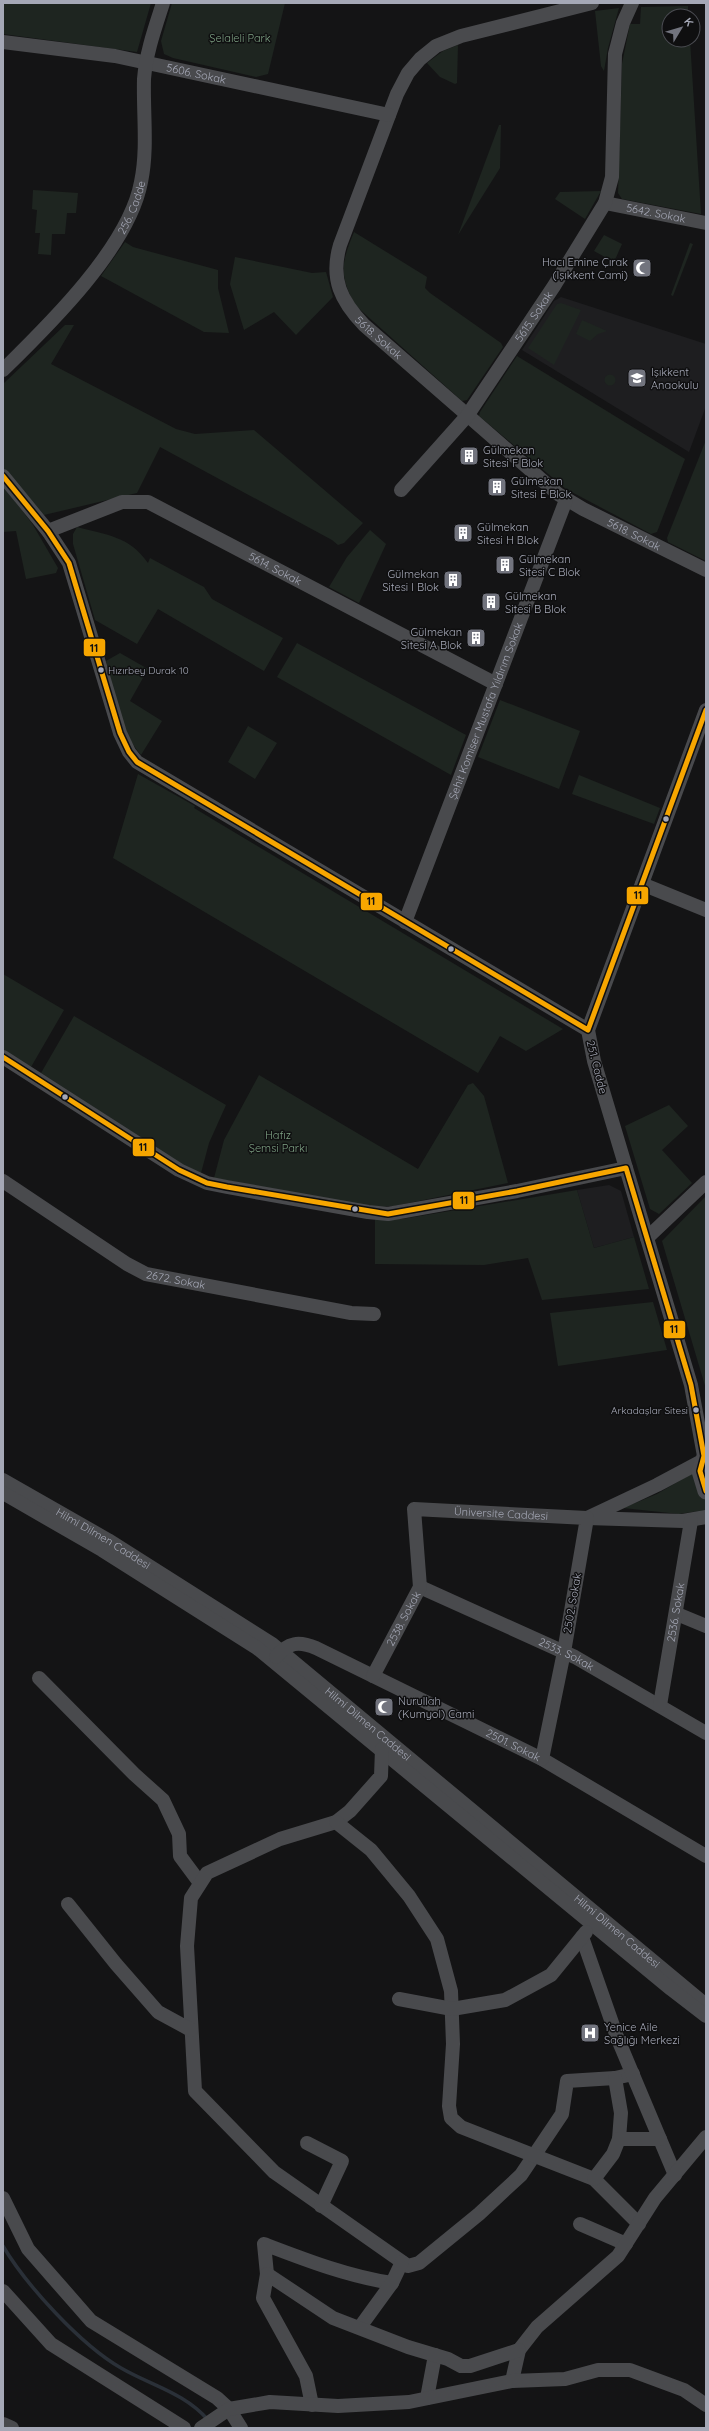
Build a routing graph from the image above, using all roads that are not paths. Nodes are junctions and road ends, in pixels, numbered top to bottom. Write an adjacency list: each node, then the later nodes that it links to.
1 (162, 3): 5 (street, 256. Cadde)
2 (592, 3): 6 (street, 5618. Sokak)
3 (632, 3): 7 (street, 5615. Sokak)
4 (3, 42): 5 (street, 5606. Sokak)
5 (146, 62): 6 (street, 5606. Sokak); 9 (street, 256. Cadde)
6 (389, 115): 10 (street, 5618. Sokak)
7 (605, 204): 8 (street, 5642. Sokak); 10 (street, 5615. Sokak)
8 (706, 223)
9 (3, 370)
10 (467, 416): 12 (street, 5615. Sokak); 13 (street, 5618. Sokak)
11 (3, 476): 14 (street)
12 (401, 490)
13 (566, 500): 15 (street, 5618. Sokak); 16 (street, Şehit Komiser Mustafa Yıldırım Sokak)
14 (48, 531): 16 (street, 5614. Sokak); 20 (street)
15 (706, 570)
16 (496, 684): 20 (street, Şehit Komiser Mustafa Yıldırım Sokak)
17 (706, 710): 18 (street, 251. Cadde)
18 (642, 884): 19 (street); 21 (street, 251. Cadde)
19 (706, 910)
20 (405, 922): 21 (street)
21 (588, 1030): 23 (street, 251. Cadde)
22 (3, 1057): 23 (street)
23 (626, 1168): 26 (street, 251. Cadde)
24 (3, 1181): 27 (street, 2672. Sokak)
25 (706, 1182): 26 (street)
26 (647, 1238): 28 (street, 251. Cadde)
27 (374, 1314)
28 (691, 1385): 29 (street, 251. Cadde); 30 (street, 251. Cadde)
29 (706, 1405)
30 (704, 1457): 32 (main road); 36 (street, Üniversite Caddesi)
31 (3, 1480): 42 (street, Hilmi Dilmen Caddesi)
32 (706, 1491)
33 (3, 1492): 42 (street, Hilmi Dilmen Caddesi)
34 (414, 1509): 36 (street, Üniversite Caddesi); 38 (street, 2538. Sokak)
35 (706, 1517): 37 (street, Üniversite Caddesi)
36 (587, 1518): 37 (street, Üniversite Caddesi); 41 (street, 2502. Sokak)
37 (692, 1521): 39 (street, 2536. Sokak)
38 (420, 1588): 41 (street, 2533. Sokak); 43 (street, 2538. Sokak)
39 (677, 1614): 40 (street); 45 (street, 2536. Sokak)
40 (706, 1626)
41 (564, 1652): 45 (street, 2533. Sokak); 48 (street, 2502. Sokak)
42 (277, 1656): 43 (street, 2501. Sokak); 47 (street, Hilmi Dilmen Caddesi); 56 (street, Hilmi Dilmen Caddesi)
43 (373, 1676): 48 (street, 2501. Sokak)
44 (39, 1678): 51 (street)
45 (660, 1704): 46 (street, 2533. Sokak)
46 (706, 1733)
47 (382, 1749): 49 (street); 53 (street, Hilmi Dilmen Caddesi)
48 (542, 1759): 50 (street, 2501. Sokak)
49 (336, 1822): 51 (street); 57 (street)
50 (706, 1856)
51 (200, 1883): 59 (street)
52 (68, 1904): 59 (street)
53 (592, 1924): 54 (street); 58 (street, Hilmi Dilmen Caddesi)
54 (582, 1937): 57 (street); 60 (street)
55 (400, 1999): 57 (street)
56 (706, 2005)
57 (452, 2009): 66 (street)
58 (706, 2016)
59 (191, 2030): 70 (street)
60 (633, 2074): 61 (street); 63 (street)
61 (615, 2078): 62 (street); 66 (street)
62 (619, 2139): 63 (street); 68 (street)
63 (660, 2139): 67 (street)
64 (705, 2142): 67 (street)
65 (307, 2143): 70 (street)
66 (534, 2156): 68 (street); 74 (street)
67 (675, 2175): 72 (street)
68 (594, 2180): 72 (street)
69 (3, 2198): 85 (street)
70 (321, 2206): 74 (street)
71 (580, 2224): 73 (street)
72 (639, 2224): 73 (street)
73 (626, 2244): 79 (street)
74 (402, 2262): 76 (street)
75 (267, 2274): 76 (street); 78 (street); 83 (street)
76 (392, 2283): 78 (street)
77 (3, 2291): 89 (street)
78 (360, 2327): 80 (street)
79 (519, 2350): 80 (street); 81 (street)
80 (435, 2355): 82 (street)
81 (512, 2381): 82 (street); 84 (street)
82 (427, 2398): 83 (street)
83 (312, 2405): 85 (street)
84 (706, 2405)
85 (229, 2409): 87 (street); 90 (street)
86 (3, 2424): 88 (street)
87 (202, 2427)
88 (12, 2428)
89 (184, 2428)
90 (241, 2428)

